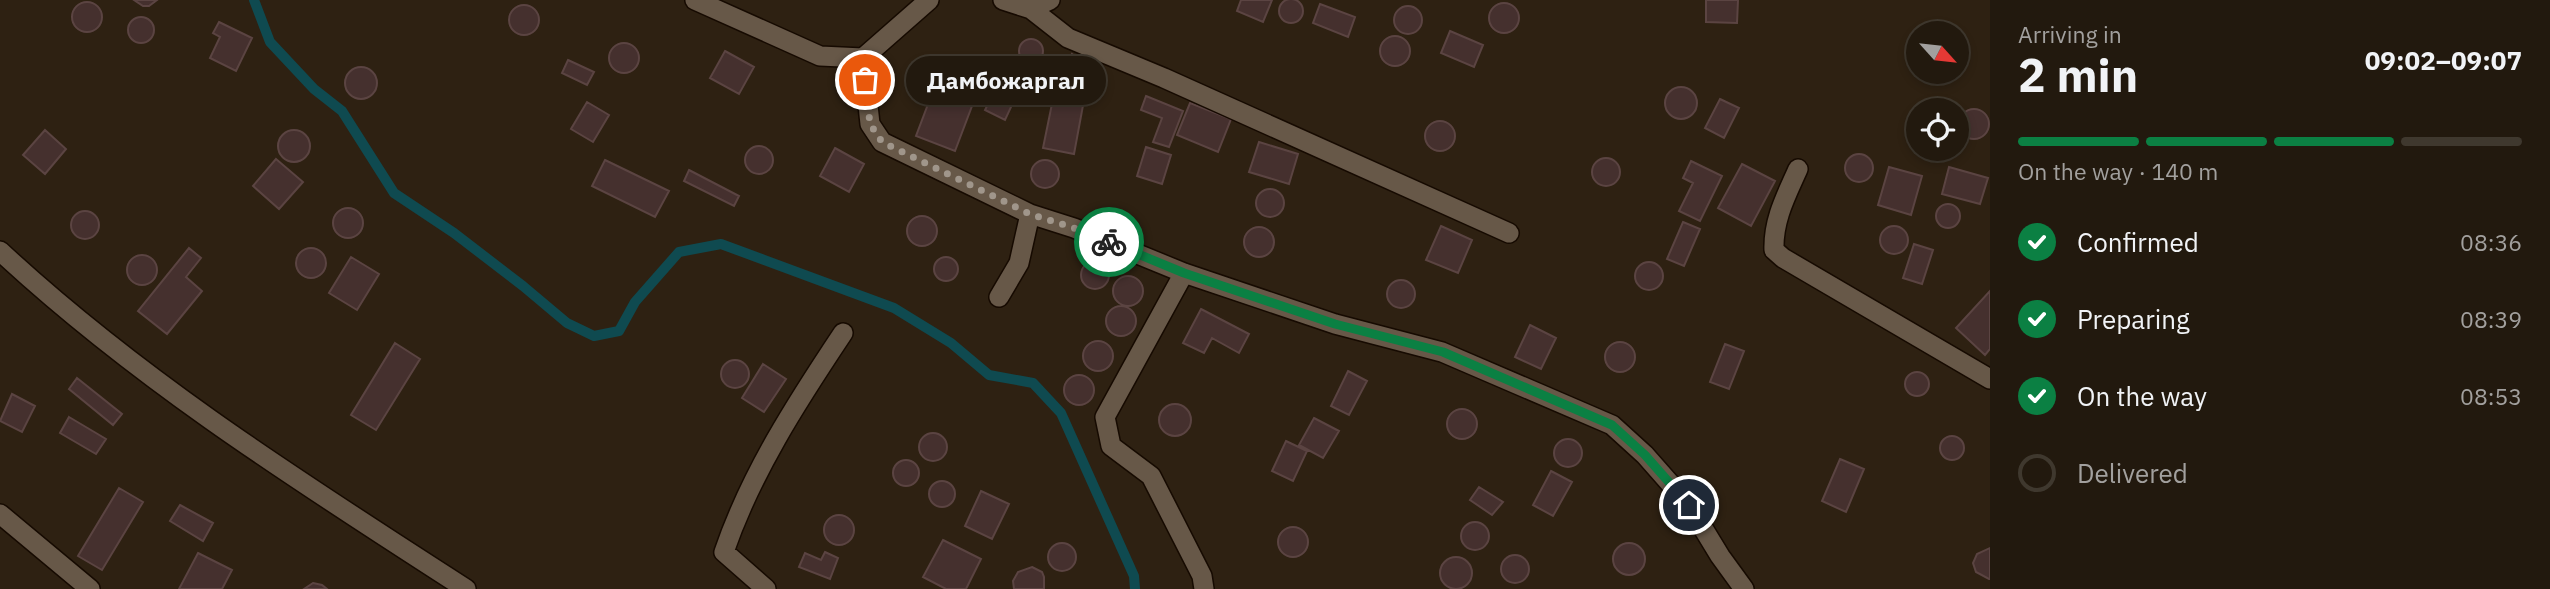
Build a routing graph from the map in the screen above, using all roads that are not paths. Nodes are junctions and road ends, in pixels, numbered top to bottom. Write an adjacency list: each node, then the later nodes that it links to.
1 (695, 0): 6 (street)
2 (929, 0): 6 (street)
3 (1003, 0): 5 (street)
4 (1050, 0): 5 (street)
5 (1031, 9): 9 (street)
6 (863, 58): 8 (street)
7 (1798, 169): 14 (street)
8 (1030, 214): 11 (street); 12 (street)
9 (1509, 233)
10 (0, 251): 17 (street)
11 (1184, 273): 19 (street); 20 (street)
12 (999, 297)
13 (843, 333): 18 (street)
14 (1990, 379)
15 (0, 514): 16 (street)
16 (90, 589)
17 (466, 589)
18 (766, 589)
19 (1204, 589)
20 (1744, 589)

